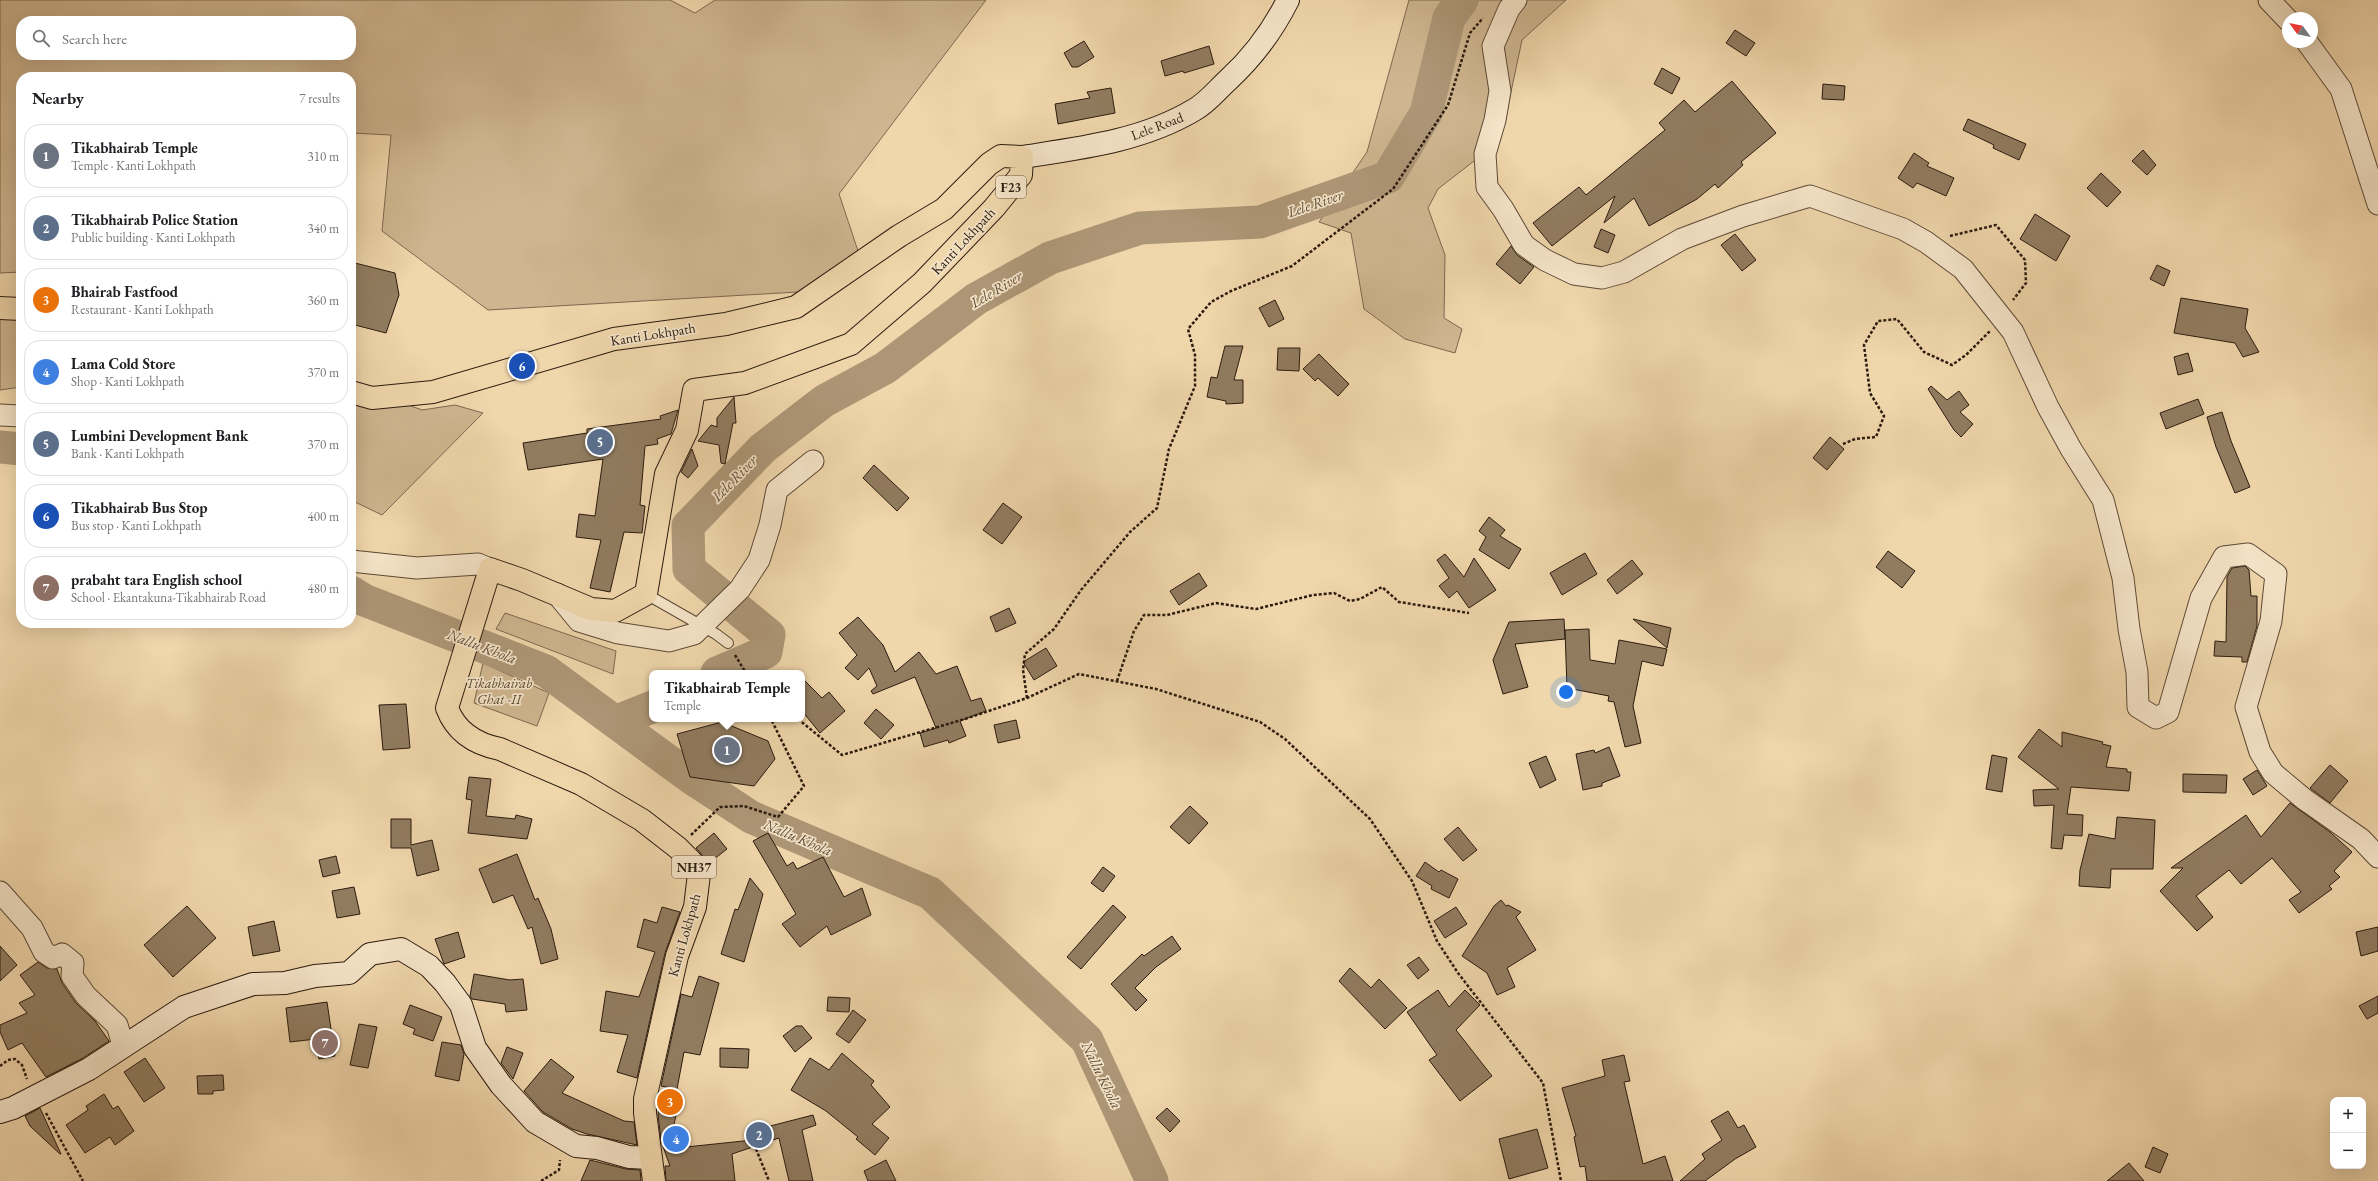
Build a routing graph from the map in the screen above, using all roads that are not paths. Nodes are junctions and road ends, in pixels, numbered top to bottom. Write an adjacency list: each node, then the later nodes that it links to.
1 (1288, 0): 6 (main road, Lele Road)
2 (1516, 0): 19 (street)
3 (2269, 0): 4 (street)
4 (2282, 14)
5 (2311, 48): 7 (street)
6 (1022, 157): 10 (main road, Kanti Lokhpath / F23); 17 (main road, Kanti Lokhpath / F23)
7 (2378, 204)
8 (0, 308): 9 (main road)
9 (16, 309)
10 (356, 393)
11 (0, 415): 12 (street)
12 (16, 416)
13 (813, 461): 16 (street)
14 (356, 562): 15 (street)
15 (490, 569): 16 (main road); 23 (main road, Kanti Lokhpath / NH37)
16 (557, 594): 17 (main road)
17 (646, 594): 18 (lane)
18 (728, 642)
19 (2378, 857)
20 (0, 892): 21 (street)
21 (123, 1045): 22 (main road); 23 (main road)
22 (0, 1112)
23 (650, 1158): 24 (main road, Kanti Lokhpath / NH37)
24 (654, 1181)

